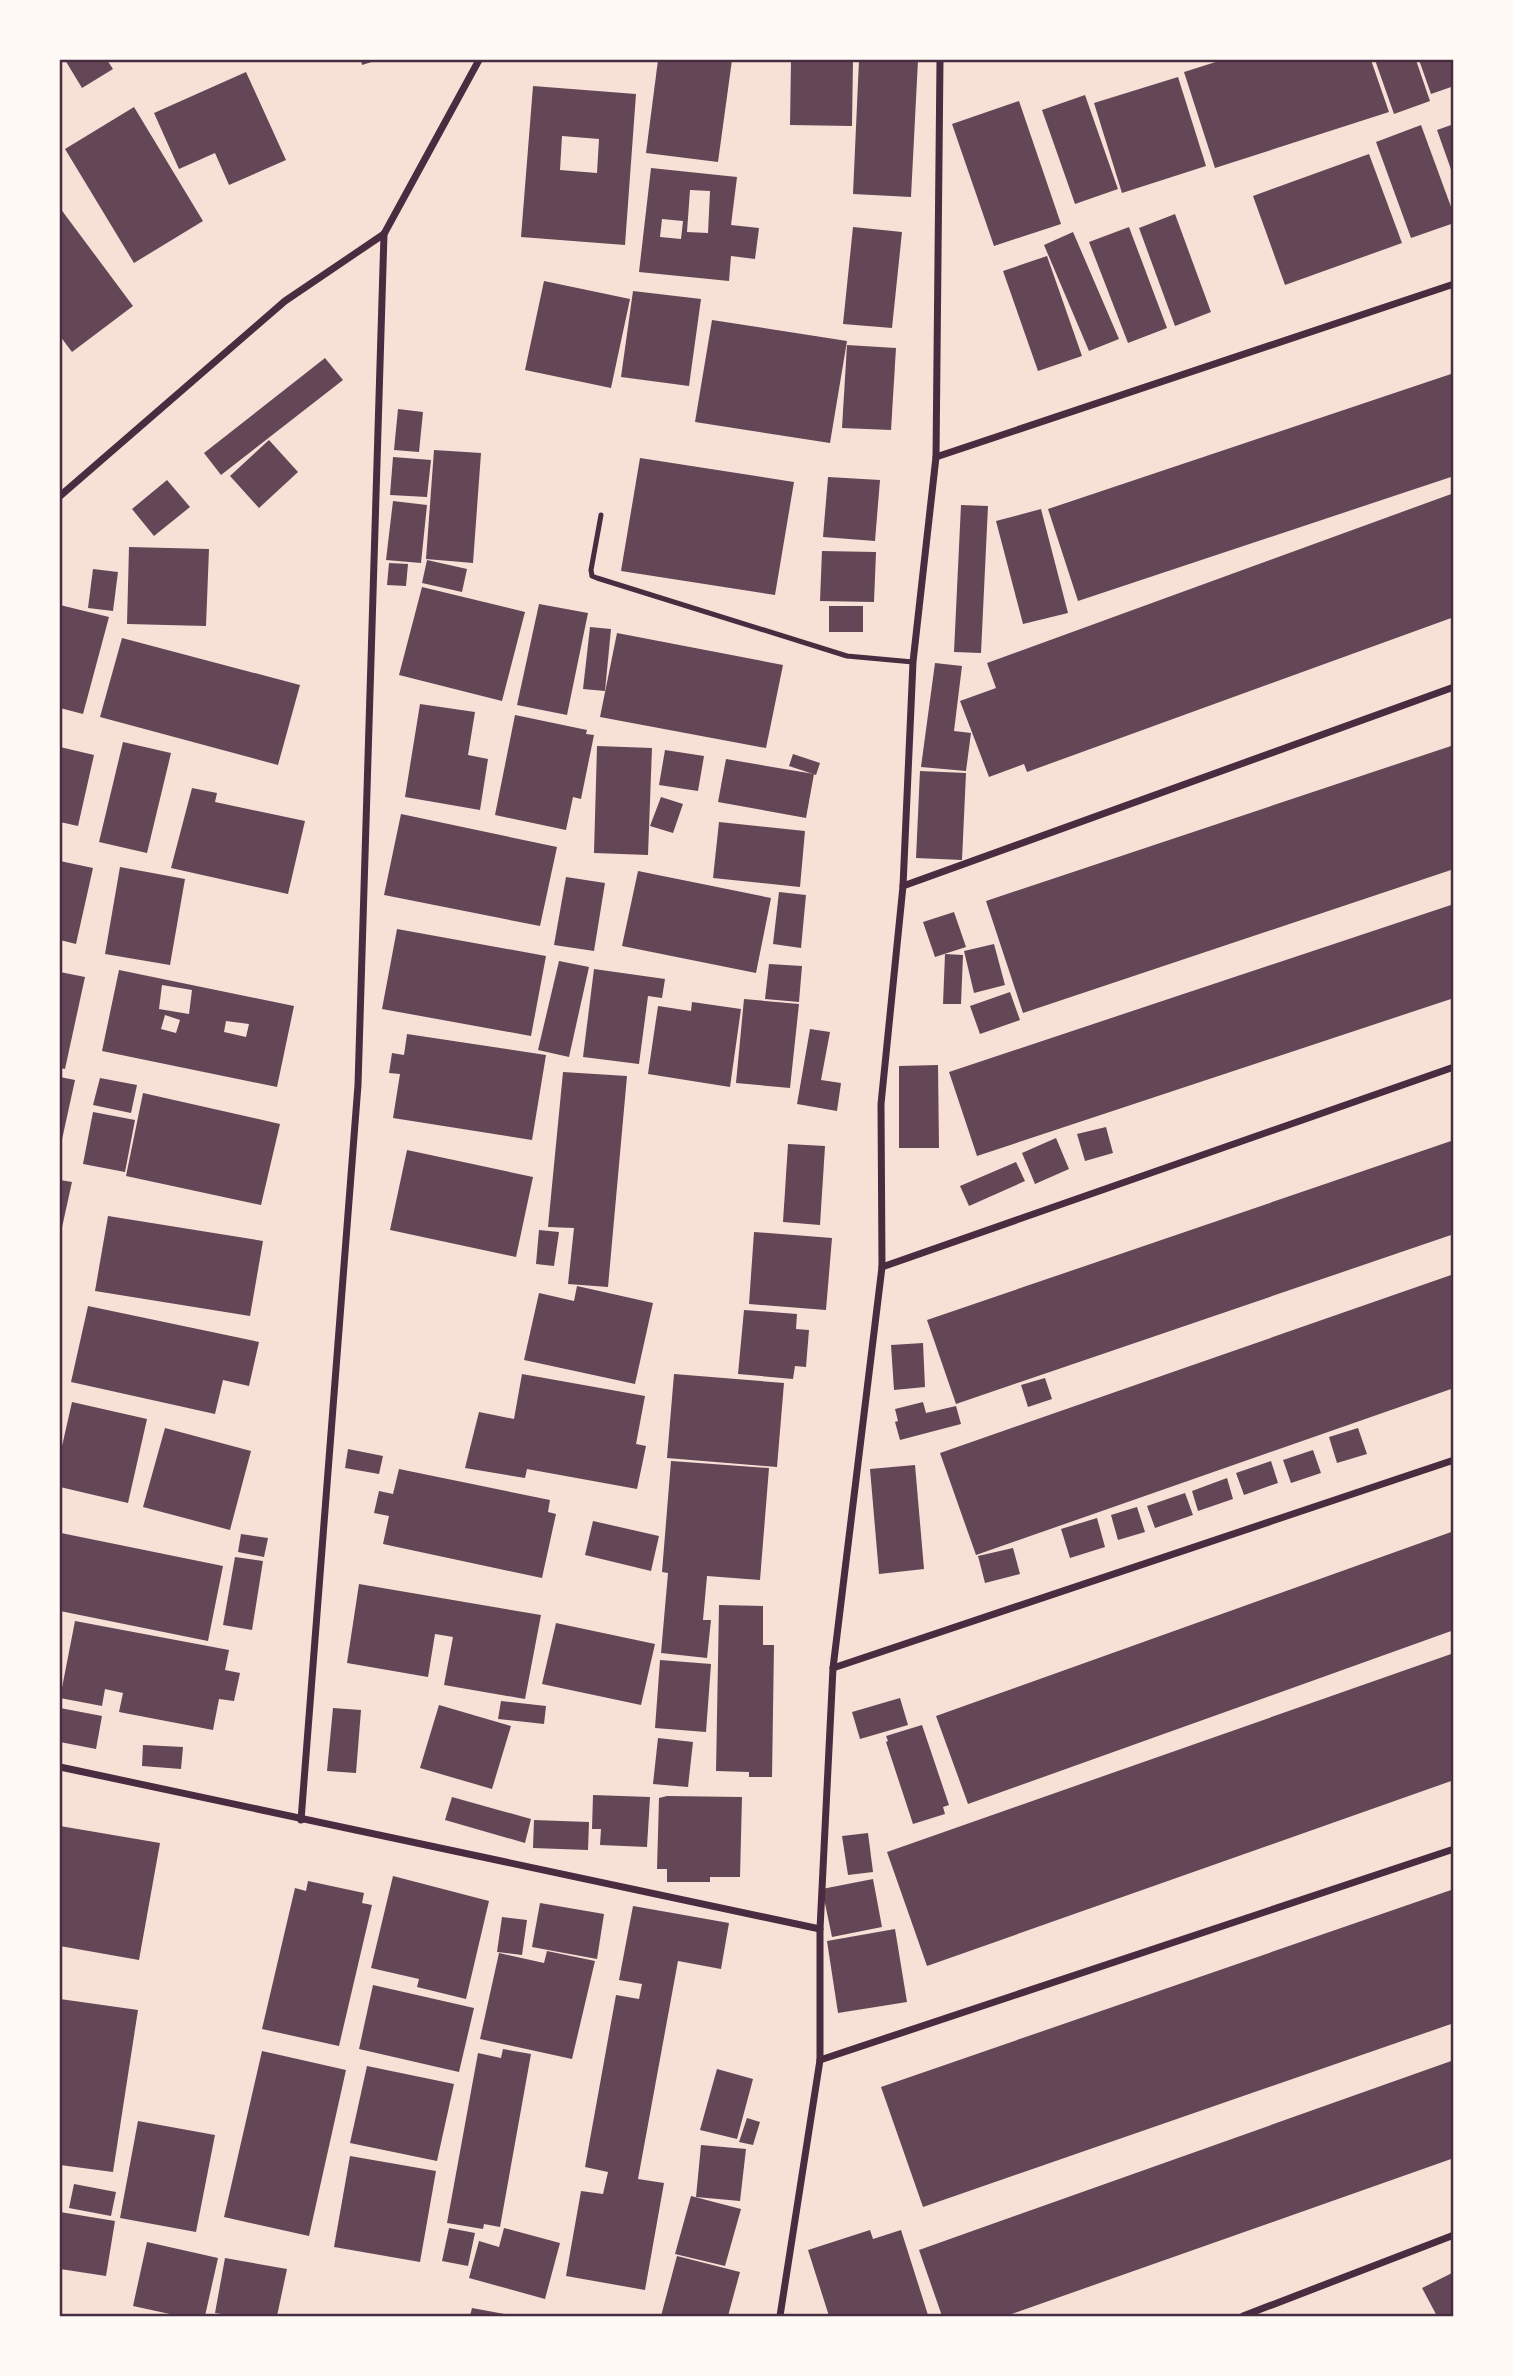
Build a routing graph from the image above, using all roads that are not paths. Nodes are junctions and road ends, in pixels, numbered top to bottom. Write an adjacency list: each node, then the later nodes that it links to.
1 (479, 60): 3 (street)
2 (941, 60): 5 (street)
3 (384, 234): 6 (street); 16 (street)
4 (1454, 284): 5 (street)
5 (936, 457): 8 (street)
6 (60, 496)
7 (601, 514): 8 (lane)
8 (913, 662): 10 (street)
9 (1454, 687): 10 (street)
10 (903, 887): 12 (street)
11 (1454, 1067): 12 (street)
12 (881, 1267): 14 (street)
13 (1454, 1460): 14 (street)
14 (833, 1668): 18 (street)
15 (60, 1767): 16 (street)
16 (301, 1820): 18 (street)
17 (1454, 1849): 19 (street)
18 (820, 1929): 19 (street)
19 (820, 2060): 22 (street)
20 (1454, 2235): 21 (street)
21 (1254, 2315): 23 (street)
22 (780, 2316)
23 (1243, 2316)

